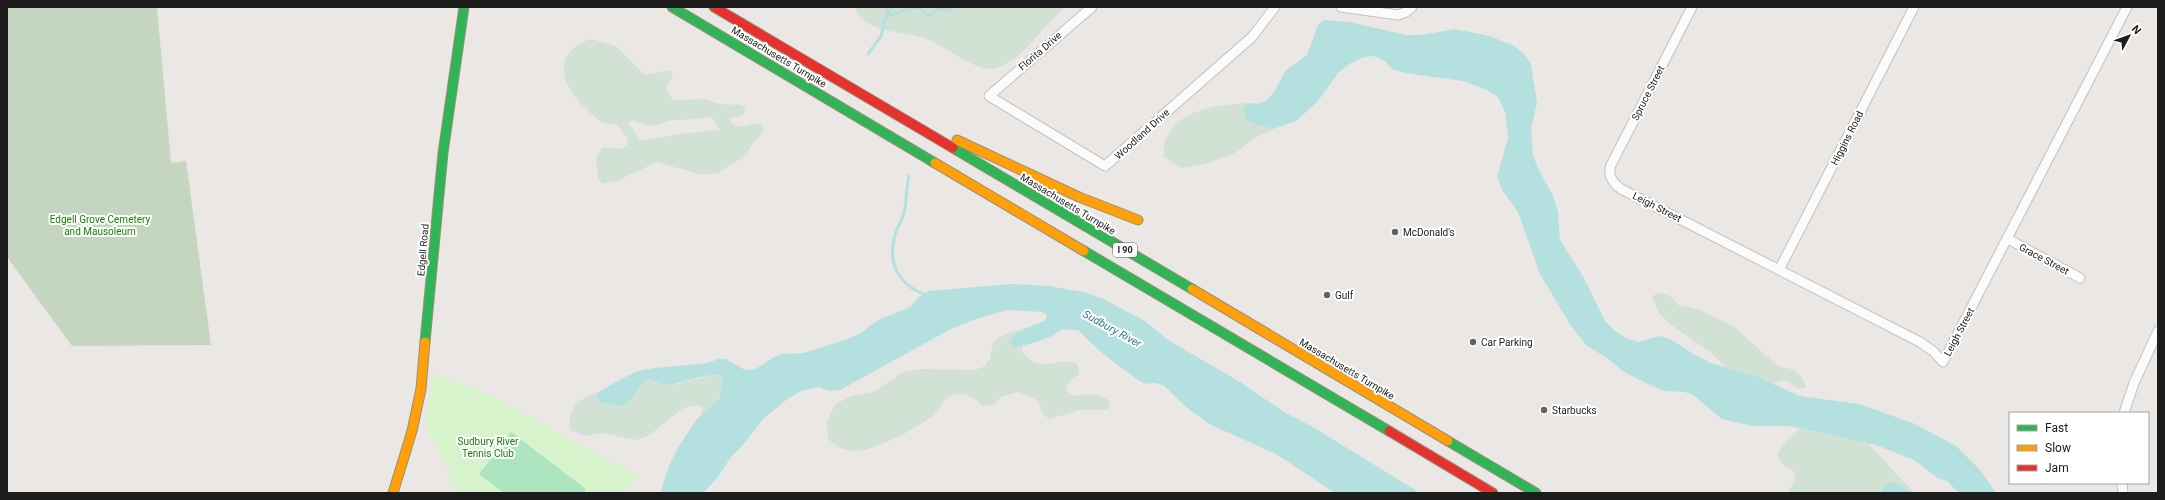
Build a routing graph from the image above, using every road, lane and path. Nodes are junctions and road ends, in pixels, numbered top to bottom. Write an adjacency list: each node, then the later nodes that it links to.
1 (464, 7): 20 (main road, Edgell Road)
2 (672, 7): 21 (main road, Massachusetts Turnpike / I 90)
3 (714, 7): 11 (main road, Massachusetts Turnpike / I 90)
4 (1092, 7): 12 (street, Florita Drive)
5 (1275, 7): 12 (street, Woodland Drive)
6 (1340, 7): 7 (street)
7 (1412, 7)
8 (1692, 7): 13 (street, Spruce Street)
9 (1914, 7): 16 (street, Higgins Road)
10 (2127, 7): 15 (street, Leigh Street)
11 (821, 71): 14 (main road); 22 (main road, Massachusetts Turnpike / I 90)
12 (989, 96)
13 (1611, 179): 16 (street, Leigh Street)
14 (1138, 220)
15 (2008, 239): 16 (street, Leigh Street); 17 (street, Grace Street)
16 (1779, 270)
17 (2080, 278)
18 (2158, 331): 19 (street)
19 (2124, 412)
20 (393, 493)
21 (1493, 493)
22 (1536, 493)

